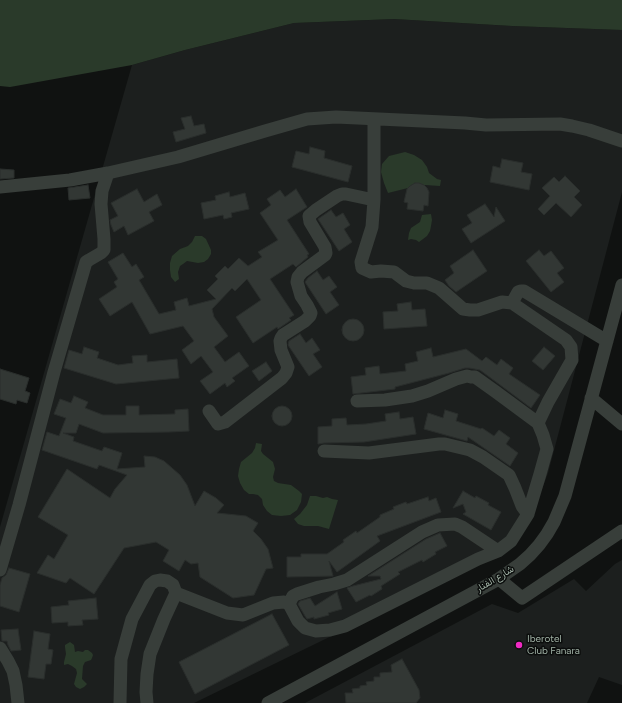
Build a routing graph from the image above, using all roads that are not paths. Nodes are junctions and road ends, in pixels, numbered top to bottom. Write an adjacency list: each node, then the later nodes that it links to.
1 (374, 119): 2 (street); 3 (street); 5 (street)
2 (622, 141)
3 (108, 173): 4 (street); 18 (street)
4 (0, 187)
5 (374, 200): 7 (street); 11 (street)
6 (622, 285): 8 (street, شارع الفنار)
7 (512, 303): 8 (street); 12 (street)
8 (607, 341): 9 (street, شارع الفنار)
9 (591, 398): 13 (street); 19 (street, شارع الفنار)
10 (357, 401): 12 (street)
11 (209, 411)
12 (538, 424): 15 (street)
13 (622, 424)
14 (324, 451): 15 (street)
15 (528, 514): 17 (street)
16 (622, 531): 19 (street)
17 (498, 551): 21 (street); 21 (street)
18 (0, 570)
19 (499, 579): 26 (street, شارع الفنار)
20 (176, 593): 21 (street); 24 (street); 25 (street)
21 (289, 604)
22 (0, 648): 23 (street)
23 (18, 703)
24 (120, 703)
25 (147, 703)
26 (268, 703)

